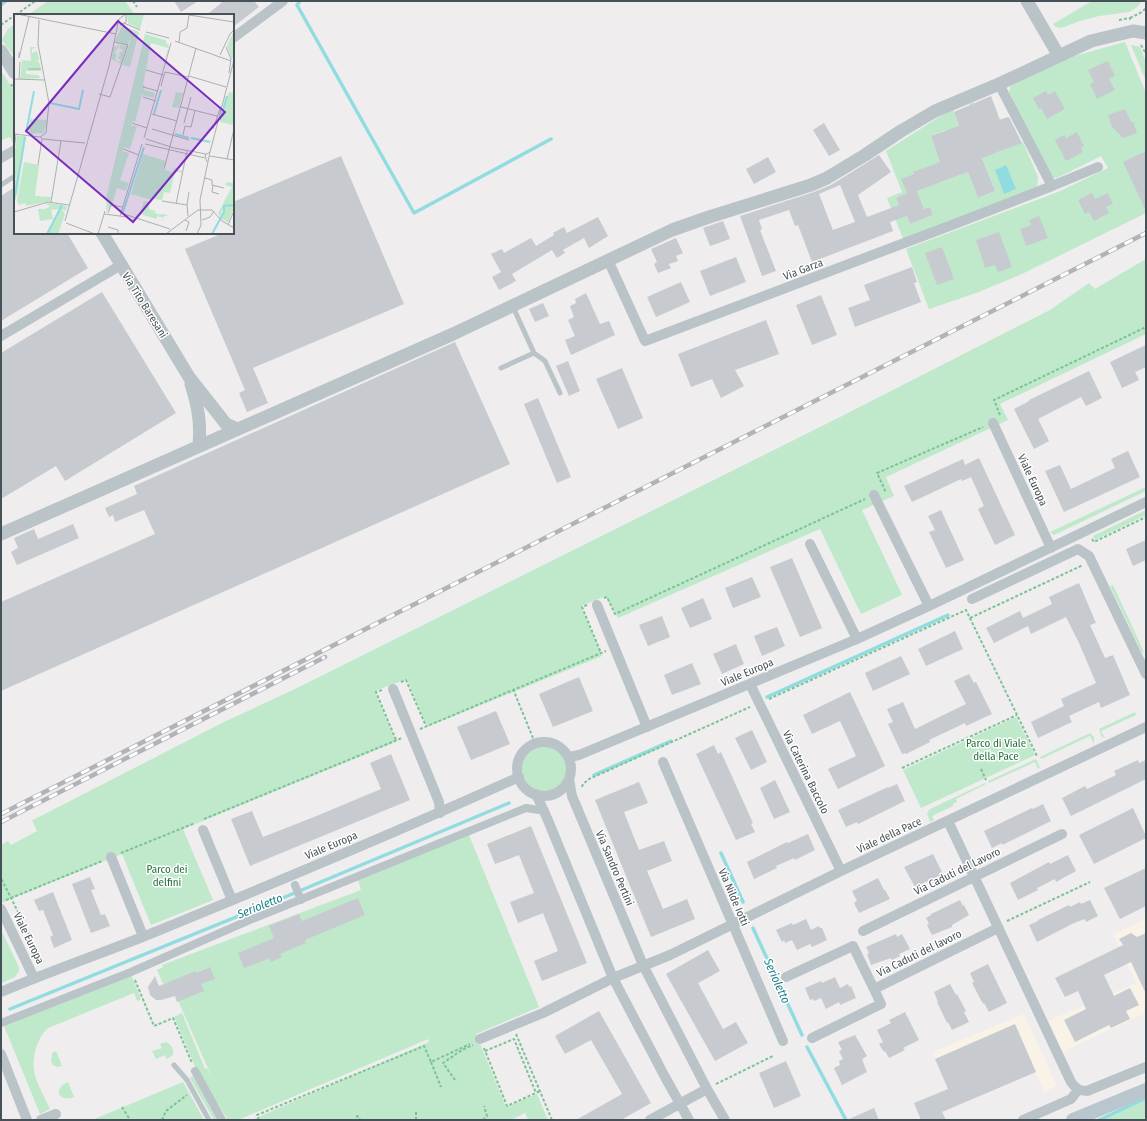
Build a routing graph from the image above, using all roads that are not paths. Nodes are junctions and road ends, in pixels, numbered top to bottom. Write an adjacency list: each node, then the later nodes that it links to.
1 (283, 1): 6 (street)
2 (1027, 1): 8 (street)
3 (1146, 20): 4 (street)
4 (1132, 27): 5 (street); 8 (street)
5 (1146, 33)
6 (234, 37)
7 (1, 51): 9 (street)
8 (1059, 56): 10 (street)
9 (14, 71)
10 (999, 84): 16 (street); 18 (street)
11 (14, 151): 12 (street)
12 (1, 158)
13 (1098, 166): 16 (street, Via Garza)
14 (14, 177): 15 (lane)
15 (1, 185)
16 (1052, 186): 18 (street, Via Garza)
17 (103, 234): 19 (street, Via Tito Baresani)
18 (608, 260): 20 (street)
19 (121, 265): 21 (street); 24 (street, Via Tito Baresani)
20 (512, 306): 22 (lane); 27 (street)
21 (1, 336)
22 (534, 353): 23 (lane); 25 (lane)
23 (501, 368)
24 (189, 376): 27 (street, Via Tito Baresani); 28 (street, Via Tito Baresani)
25 (560, 393)
26 (993, 423): 33 (street, Viale Europa)
27 (237, 429): 28 (street)
28 (199, 445): 31 (street)
29 (874, 495): 36 (street)
30 (1146, 502): 33 (street, Viale Europa)
31 (1, 534)
32 (810, 544): 37 (street)
33 (1051, 548): 36 (street, Viale Europa)
34 (972, 599): 38 (street)
35 (595, 603): 41 (street)
36 (930, 606): 37 (street, Viale Europa)
37 (857, 639): 39 (street, Viale Europa)
38 (1146, 674)
39 (750, 684): 41 (street, Viale Europa); 54 (street, Via Caterina Baccolo)
40 (393, 689): 49 (street)
41 (647, 727): 43 (street, Viale Europa)
42 (1146, 727): 50 (street, Viale della Pace)
43 (568, 757): 45 (street); 46 (street)
44 (663, 762): 60 (street, Via Nilde Iotti)
45 (519, 777): 47 (street); 49 (street, Viale Europa)
46 (569, 779): 47 (street); 64 (street, Via Sandro Pertini)
47 (536, 794): 48 (street)
48 (544, 811): 57 (street); 67 (street)
49 (440, 813): 58 (street, Viale Europa)
50 (948, 821): 54 (street, Viale della Pace); 55 (street, Via Caduti del lavoro)
51 (203, 830): 58 (street)
52 (1062, 834): 55 (street, Via Caduti del Lavoro)
53 (111, 857): 63 (street)
54 (841, 871): 60 (street, Viale della Pace)
55 (973, 876): 61 (street, Via Caduti del lavoro); 62 (street, Via Caduti del Lavoro)
56 (295, 886): 57 (street)
57 (300, 898): 70 (street)
58 (232, 900): 63 (street, Viale Europa)
59 (1, 909): 66 (street, Viale Europa)
60 (732, 924): 64 (street, Viale della Pace); 73 (street, Via Nilde Iotti)
61 (1000, 926): 68 (street, Via Caduti del lavoro); 80 (street, Via Caduti del lavoro)
62 (863, 931)
63 (143, 936): 66 (street, Viale Europa)
64 (643, 965): 67 (street); 79 (street, Via Sandro Pertini)
65 (786, 977): 68 (street, Via Caduti del lavoro)
66 (34, 978): 69 (street, Viale Europa)
67 (613, 978): 72 (street); 82 (street)
68 (874, 989): 71 (street)
69 (1, 992)
70 (1, 1023)
71 (812, 1038)
72 (480, 1042)
73 (783, 1042)
74 (1, 1054): 84 (street)
75 (174, 1065): 86 (lane)
76 (1146, 1067): 80 (street)
77 (195, 1071): 87 (street)
78 (1, 1074): 84 (street)
79 (710, 1087): 82 (street); 90 (street, Via Sandro Pertini)
80 (1078, 1090): 91 (street)
81 (1146, 1090): 92 (main road)
82 (680, 1104): 88 (street); 89 (street)
83 (56, 1114): 85 (street)
84 (27, 1120)
85 (42, 1120)
86 (209, 1120)
87 (222, 1120)
88 (650, 1120)
89 (689, 1120)
90 (725, 1120)
91 (1023, 1120)
92 (1073, 1120)

